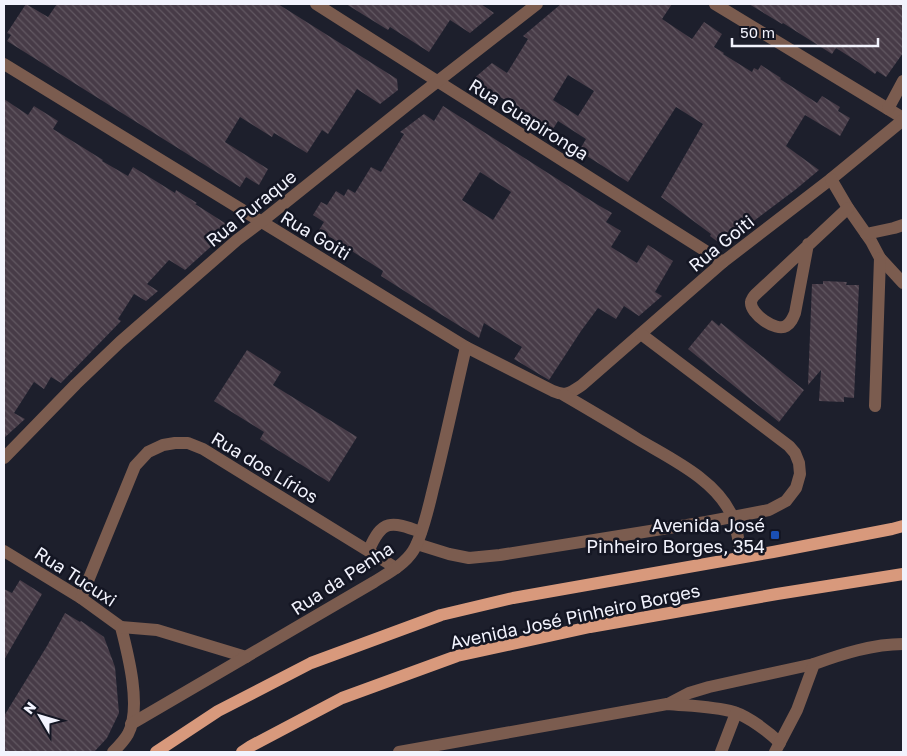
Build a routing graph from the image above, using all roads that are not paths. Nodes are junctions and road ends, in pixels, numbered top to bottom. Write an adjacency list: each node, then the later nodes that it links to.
1 (316, 4): 5 (street, Rua Guapironga)
2 (537, 4): 5 (street, Rua Puraque)
3 (715, 4): 7 (street)
4 (4, 64): 11 (street, Rua Goiti)
5 (437, 81): 11 (street, Rua Puraque); 16 (street, Rua Guapironga)
6 (903, 81): 7 (street)
7 (888, 109): 8 (street)
8 (903, 119): 9 (street, Rua Goiti)
9 (831, 179): 10 (street); 16 (street, Rua Goiti)
10 (848, 208): 13 (street); 14 (street)
11 (261, 222): 19 (street, Rua Goiti); 22 (street, Rua Puraque)
12 (903, 225): 13 (street)
13 (866, 234): 15 (street)
14 (808, 244): 14 (street)
15 (880, 258): 17 (street); 21 (street)
16 (723, 262): 18 (street, Rua Goiti)
17 (903, 282)
18 (641, 334): 20 (street, Rua Goiti); 23 (street)
19 (466, 347): 20 (street, Rua Goiti); 25 (street, Rua da Penha)
20 (564, 395): 23 (street, Rua Goiti)
21 (875, 406)
22 (4, 458)
23 (733, 517): 25 (street); 28 (street)
24 (903, 526): 28 (main road, Avenida José Pinheiro Borges)
25 (419, 538): 26 (street); 29 (street, Rua da Penha)
26 (369, 550): 29 (street, Rua dos Lírios); 31 (street, Rua dos Lírios)
27 (4, 551): 31 (street, Rua Tucuxi)
28 (742, 557): 41 (main road, Avenida José Pinheiro Borges)
29 (396, 568): 34 (street, Rua da Penha)
30 (903, 574): 42 (main road, Avenida José Pinheiro Borges)
31 (81, 598): 32 (street, Rua Tucuxi)
32 (121, 626): 34 (street); 38 (street, Rua Tucuxi)
33 (903, 644): 35 (street)
34 (246, 657): 38 (street, Rua da Penha)
35 (814, 664): 36 (street); 39 (street)
36 (667, 704): 37 (street); 43 (street)
37 (736, 713): 39 (street); 44 (street)
38 (131, 724): 40 (street)
39 (778, 748)
40 (113, 752)
41 (156, 752)
42 (242, 752)
43 (398, 752)
44 (721, 752)

